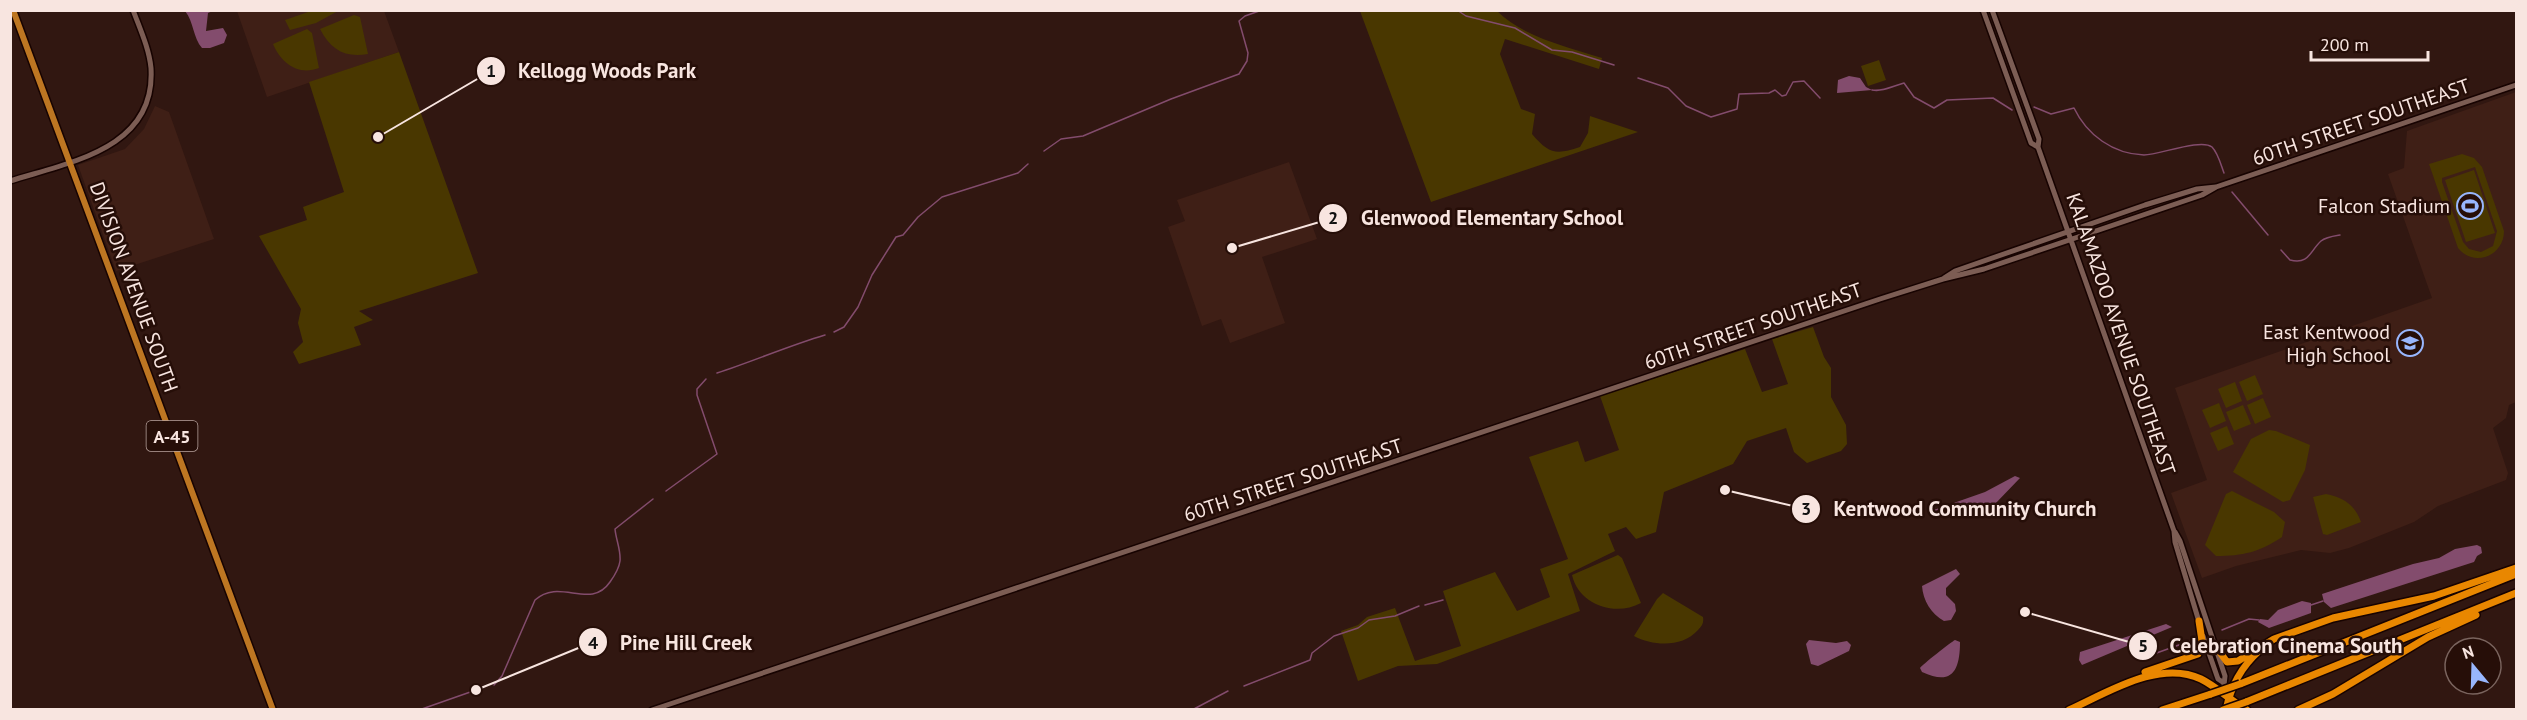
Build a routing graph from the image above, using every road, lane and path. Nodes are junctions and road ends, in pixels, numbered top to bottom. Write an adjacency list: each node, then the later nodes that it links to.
1 (13, 10): 11 (main road, DIVISION AVENUE SOUTH / A-45)
2 (133, 10): 11 (main road)
3 (1983, 10): 5 (main road, KALAMAZOO AVENUE SOUTHEAST)
4 (1992, 10): 6 (main road, KALAMAZOO AVENUE SOUTHEAST)
5 (2000, 58): 6 (main road); 8 (main road, KALAMAZOO AVENUE SOUTHEAST)
6 (2019, 85): 9 (main road, KALAMAZOO AVENUE SOUTHEAST)
7 (2517, 85): 13 (main road, 60TH STREET SOUTHEAST)
8 (2024, 123): 9 (main road); 10 (main road, KALAMAZOO AVENUE SOUTHEAST)
9 (2034, 126): 10 (main road, KALAMAZOO AVENUE SOUTHEAST)
10 (2038, 147): 16 (main road, KALAMAZOO AVENUE SOUTHEAST)
11 (70, 162): 12 (main road); 33 (main road, DIVISION AVENUE SOUTH / A-45)
12 (10, 181)
13 (2216, 187): 14 (main road, 60TH STREET SOUTHEAST); 15 (main road, 60TH STREET SOUTHEAST)
14 (2140, 207): 15 (main road); 16 (main road, 60TH STREET SOUTHEAST)
15 (2130, 220): 17 (main road, 60TH STREET SOUTHEAST)
16 (2069, 231): 17 (main road, KALAMAZOO AVENUE SOUTHEAST); 18 (main road, 60TH STREET SOUTHEAST)
17 (2072, 240): 19 (main road, 60TH STREET SOUTHEAST); 21 (main road, KALAMAZOO AVENUE SOUTHEAST)
18 (2007, 253): 19 (main road); 20 (main road, 60TH STREET SOUTHEAST)
19 (2003, 263): 20 (main road, 60TH STREET SOUTHEAST)
20 (1943, 279): 34 (main road, 60TH STREET SOUTHEAST)
21 (2174, 531): 25 (main road, KALAMAZOO AVENUE SOUTHEAST); 27 (main road, KALAMAZOO AVENUE SOUTHEAST)
22 (2517, 568): 26 (highway)
23 (2517, 574): 36 (highway, bridge)
24 (2517, 596): 31 (highway); 32 (highway)
25 (2199, 621): 28 (main road, KALAMAZOO AVENUE SOUTHEAST); 30 (highway)
26 (2294, 632): 27 (highway); 29 (highway)
27 (2216, 647): 28 (main road, KALAMAZOO AVENUE SOUTHEAST)
28 (2224, 683): 29 (main road, KALAMAZOO AVENUE SOUTHEAST)
29 (2228, 697): 30 (highway); 32 (highway); 37 (highway); 38 (main road, KALAMAZOO AVENUE SOUTHEAST)
30 (2089, 700): 35 (highway)
31 (2308, 705): 39 (highway); 40 (highway)
32 (2247, 706): 37 (highway, bridge)
33 (273, 710)
34 (651, 710)
35 (2069, 710)
36 (2163, 710)
37 (2224, 710)
38 (2232, 710)
39 (2293, 710)
40 (2298, 710)

